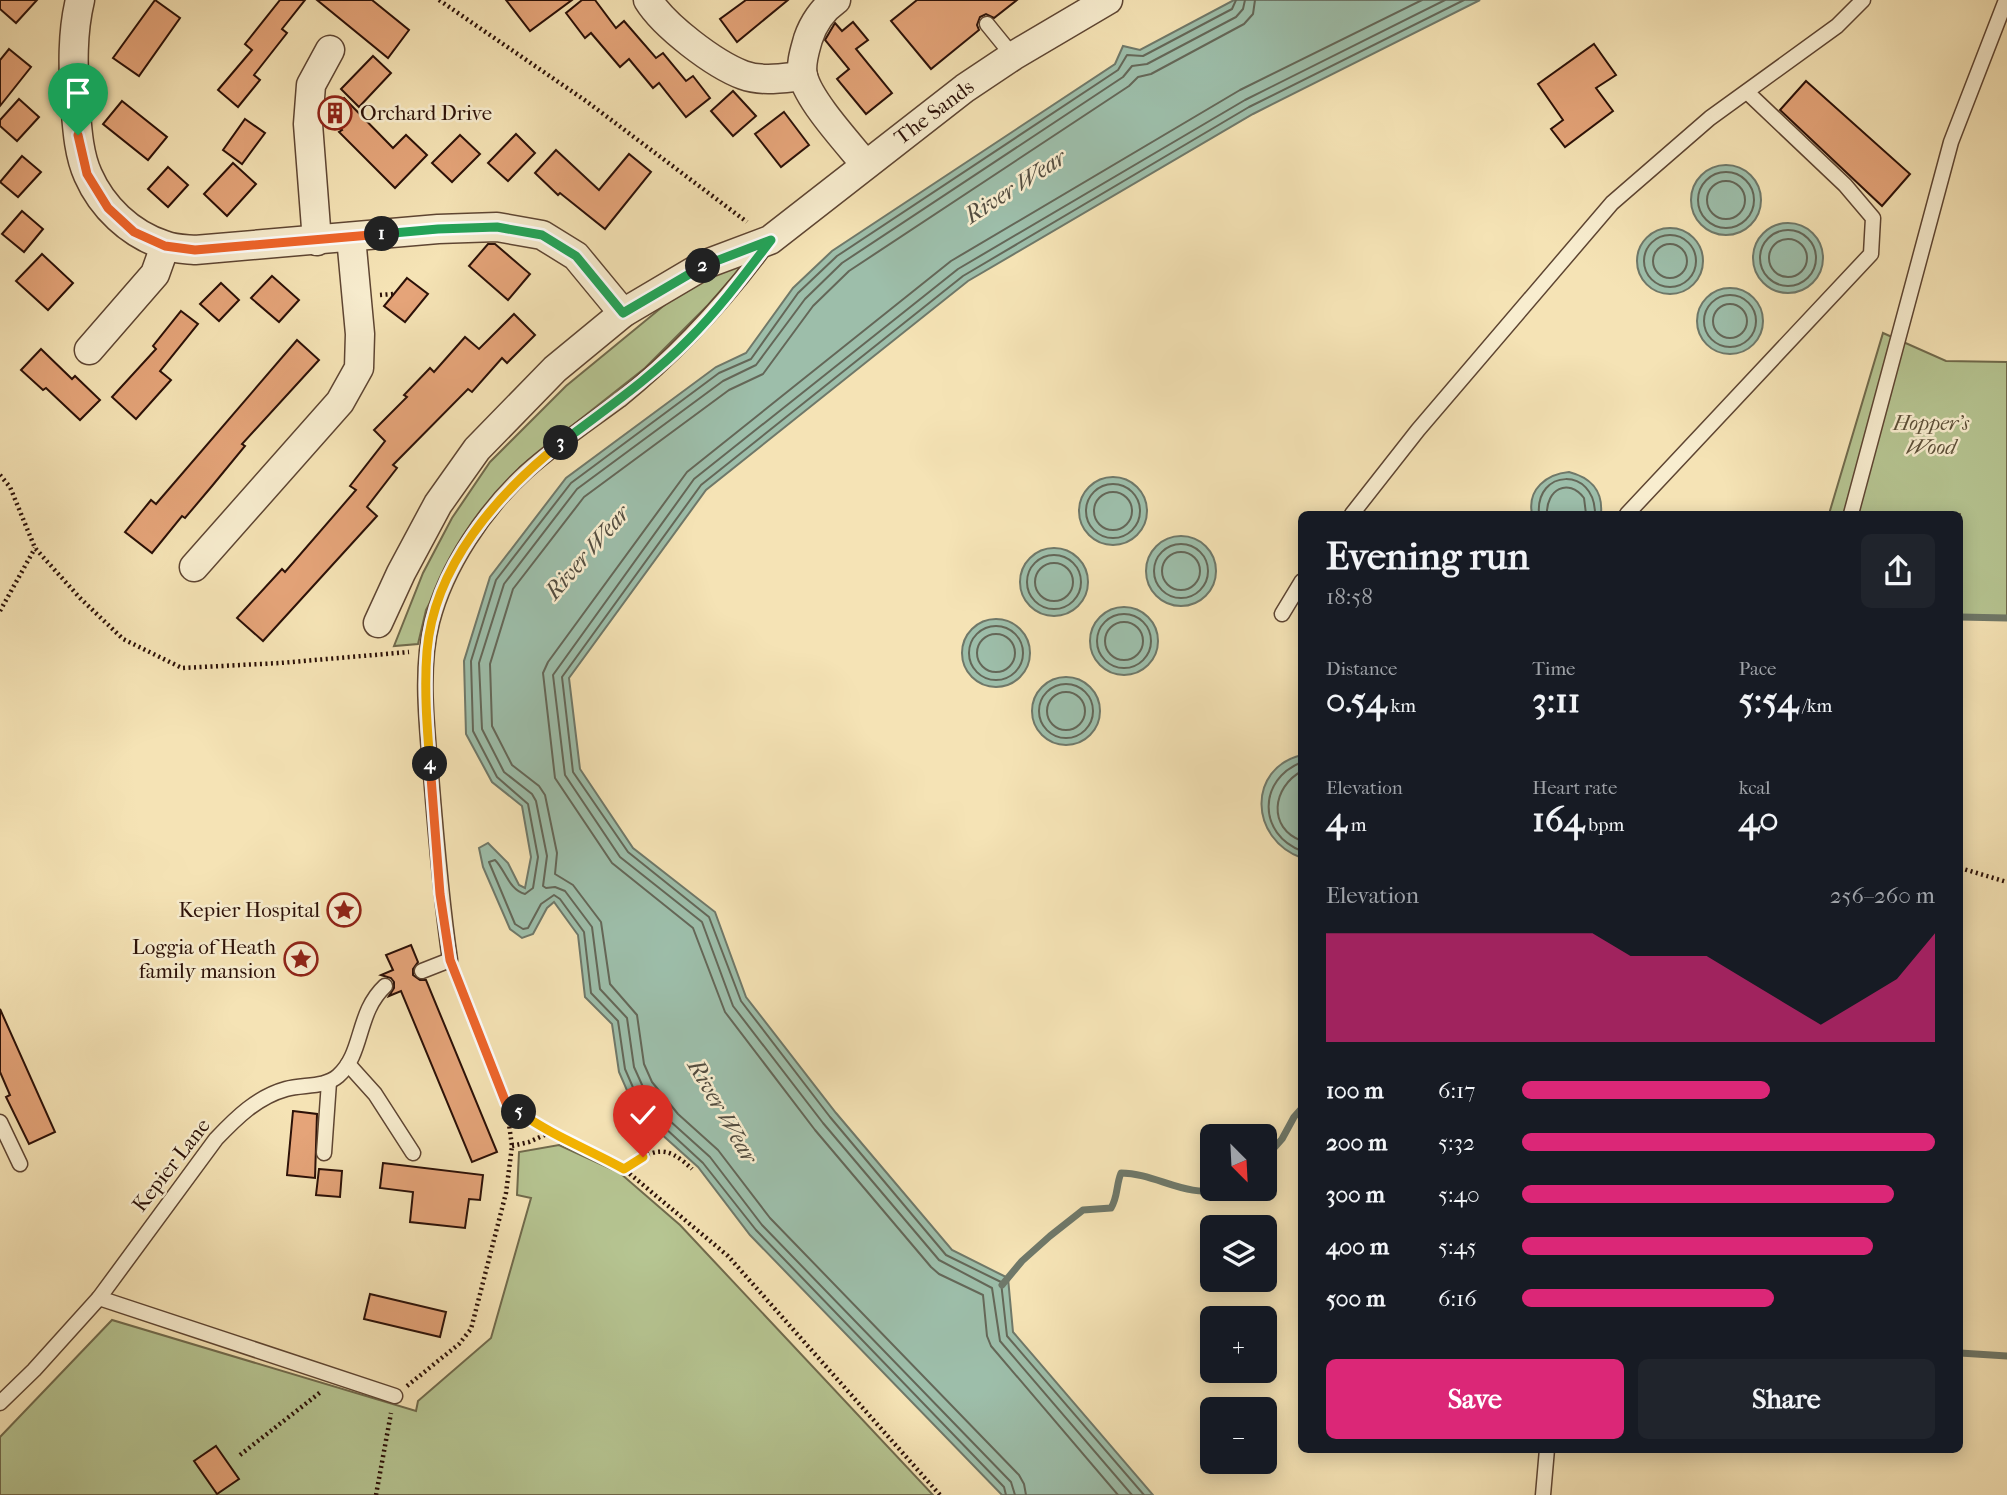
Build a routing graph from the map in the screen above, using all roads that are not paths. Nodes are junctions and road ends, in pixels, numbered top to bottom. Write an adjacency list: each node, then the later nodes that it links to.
1 (80, 0): 16 (street)
2 (648, 0): 10 (street)
3 (836, 0): 10 (street)
4 (1108, 0): 9 (street, The Sands)
5 (1863, 0): 11 (lane)
6 (2006, 0): 21 (lane)
7 (987, 24): 9 (lane)
8 (330, 50): 15 (street)
9 (1013, 56): 12 (street, The Sands)
10 (803, 76): 12 (street)
11 (1747, 92): 19 (lane); 20 (lane)
12 (865, 164): 14 (street, The Sands)
13 (351, 237): 15 (street); 17 (street); 22 (street)
14 (771, 240): 17 (street); 26 (lane)
15 (317, 241): 16 (street)
16 (165, 246): 18 (street)
17 (623, 313): 25 (street)
18 (89, 351)
19 (1356, 511)
20 (1630, 511)
21 (1852, 511)
22 (194, 567)
23 (1298, 588): 24 (lane)
24 (1282, 614)
25 (378, 623)
26 (422, 971)
27 (385, 986): 28 (lane)
28 (348, 1064): 29 (lane); 32 (lane)
29 (329, 1082): 31 (lane); 34 (lane, Kepier Lane)
30 (0, 1122): 33 (lane)
31 (324, 1153)
32 (413, 1153)
33 (20, 1164)
34 (99, 1298): 35 (lane); 36 (lane, Kepier Lane)
35 (395, 1396)
36 (0, 1403)
37 (1547, 1453): 38 (lane)
38 (1543, 1495)

